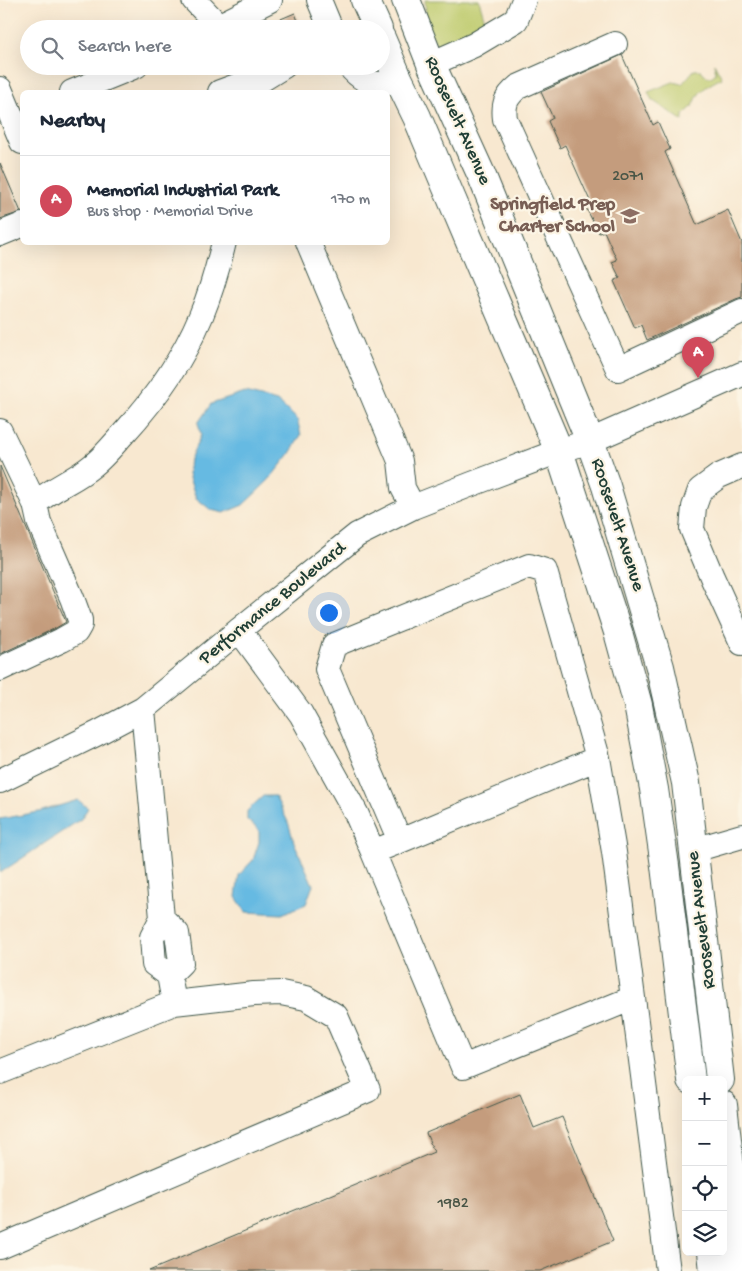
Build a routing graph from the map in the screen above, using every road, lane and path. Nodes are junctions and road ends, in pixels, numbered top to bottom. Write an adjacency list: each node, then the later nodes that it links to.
1 (194, 0): 8 (street)
2 (270, 0): 9 (street)
3 (320, 0): 10 (street)
4 (365, 0): 11 (main road)
5 (406, 0): 14 (main road, Roosevelt Avenue)
6 (537, 0): 7 (street)
7 (520, 10): 14 (street)
8 (210, 20)
9 (231, 20)
10 (328, 20)
11 (374, 20)
12 (615, 44): 29 (street)
13 (390, 59): 18 (main road, Roosevelt Avenue)
14 (431, 64): 18 (main road); 32 (main road, Roosevelt Avenue)
15 (114, 75): 21 (street)
16 (266, 75): 19 (street)
17 (359, 75): 18 (street)
18 (398, 78): 33 (main road, Roosevelt Avenue)
19 (248, 84): 22 (street)
20 (0, 89): 23 (street); 24 (street)
21 (77, 90)
22 (227, 90)
23 (20, 95)
24 (20, 137)
25 (20, 226): 26 (street)
26 (0, 234)
27 (223, 245): 35 (street)
28 (309, 245): 36 (street)
29 (742, 311)
30 (742, 374): 32 (street, Performance Boulevard)
31 (0, 431): 35 (street)
32 (590, 442): 33 (street, Performance Boulevard); 45 (main road, Roosevelt Avenue)
33 (559, 451): 36 (street, Performance Boulevard); 50 (main road, Roosevelt Avenue)
34 (742, 466): 38 (street)
35 (34, 504): 39 (street)
36 (413, 507): 37 (street, Performance Boulevard)
37 (239, 630): 40 (street, Performance Boulevard); 46 (street)
38 (742, 643)
39 (0, 668)
40 (143, 709): 42 (street, Performance Boulevard); 48 (street)
41 (598, 758): 44 (street); 44 (street); 47 (street)
42 (0, 781)
43 (742, 836): 45 (street)
44 (400, 841): 46 (street)
45 (694, 850): 51 (main road, Roosevelt Avenue)
46 (373, 852): 47 (street)
47 (633, 998): 55 (street)
48 (174, 1003): 49 (street); 53 (street)
49 (0, 1072)
50 (690, 1076)
51 (720, 1076)
52 (725, 1121): 57 (main road)
53 (0, 1247)
54 (712, 1256): 56 (main road)
55 (668, 1271)
56 (714, 1271)
57 (742, 1271)

